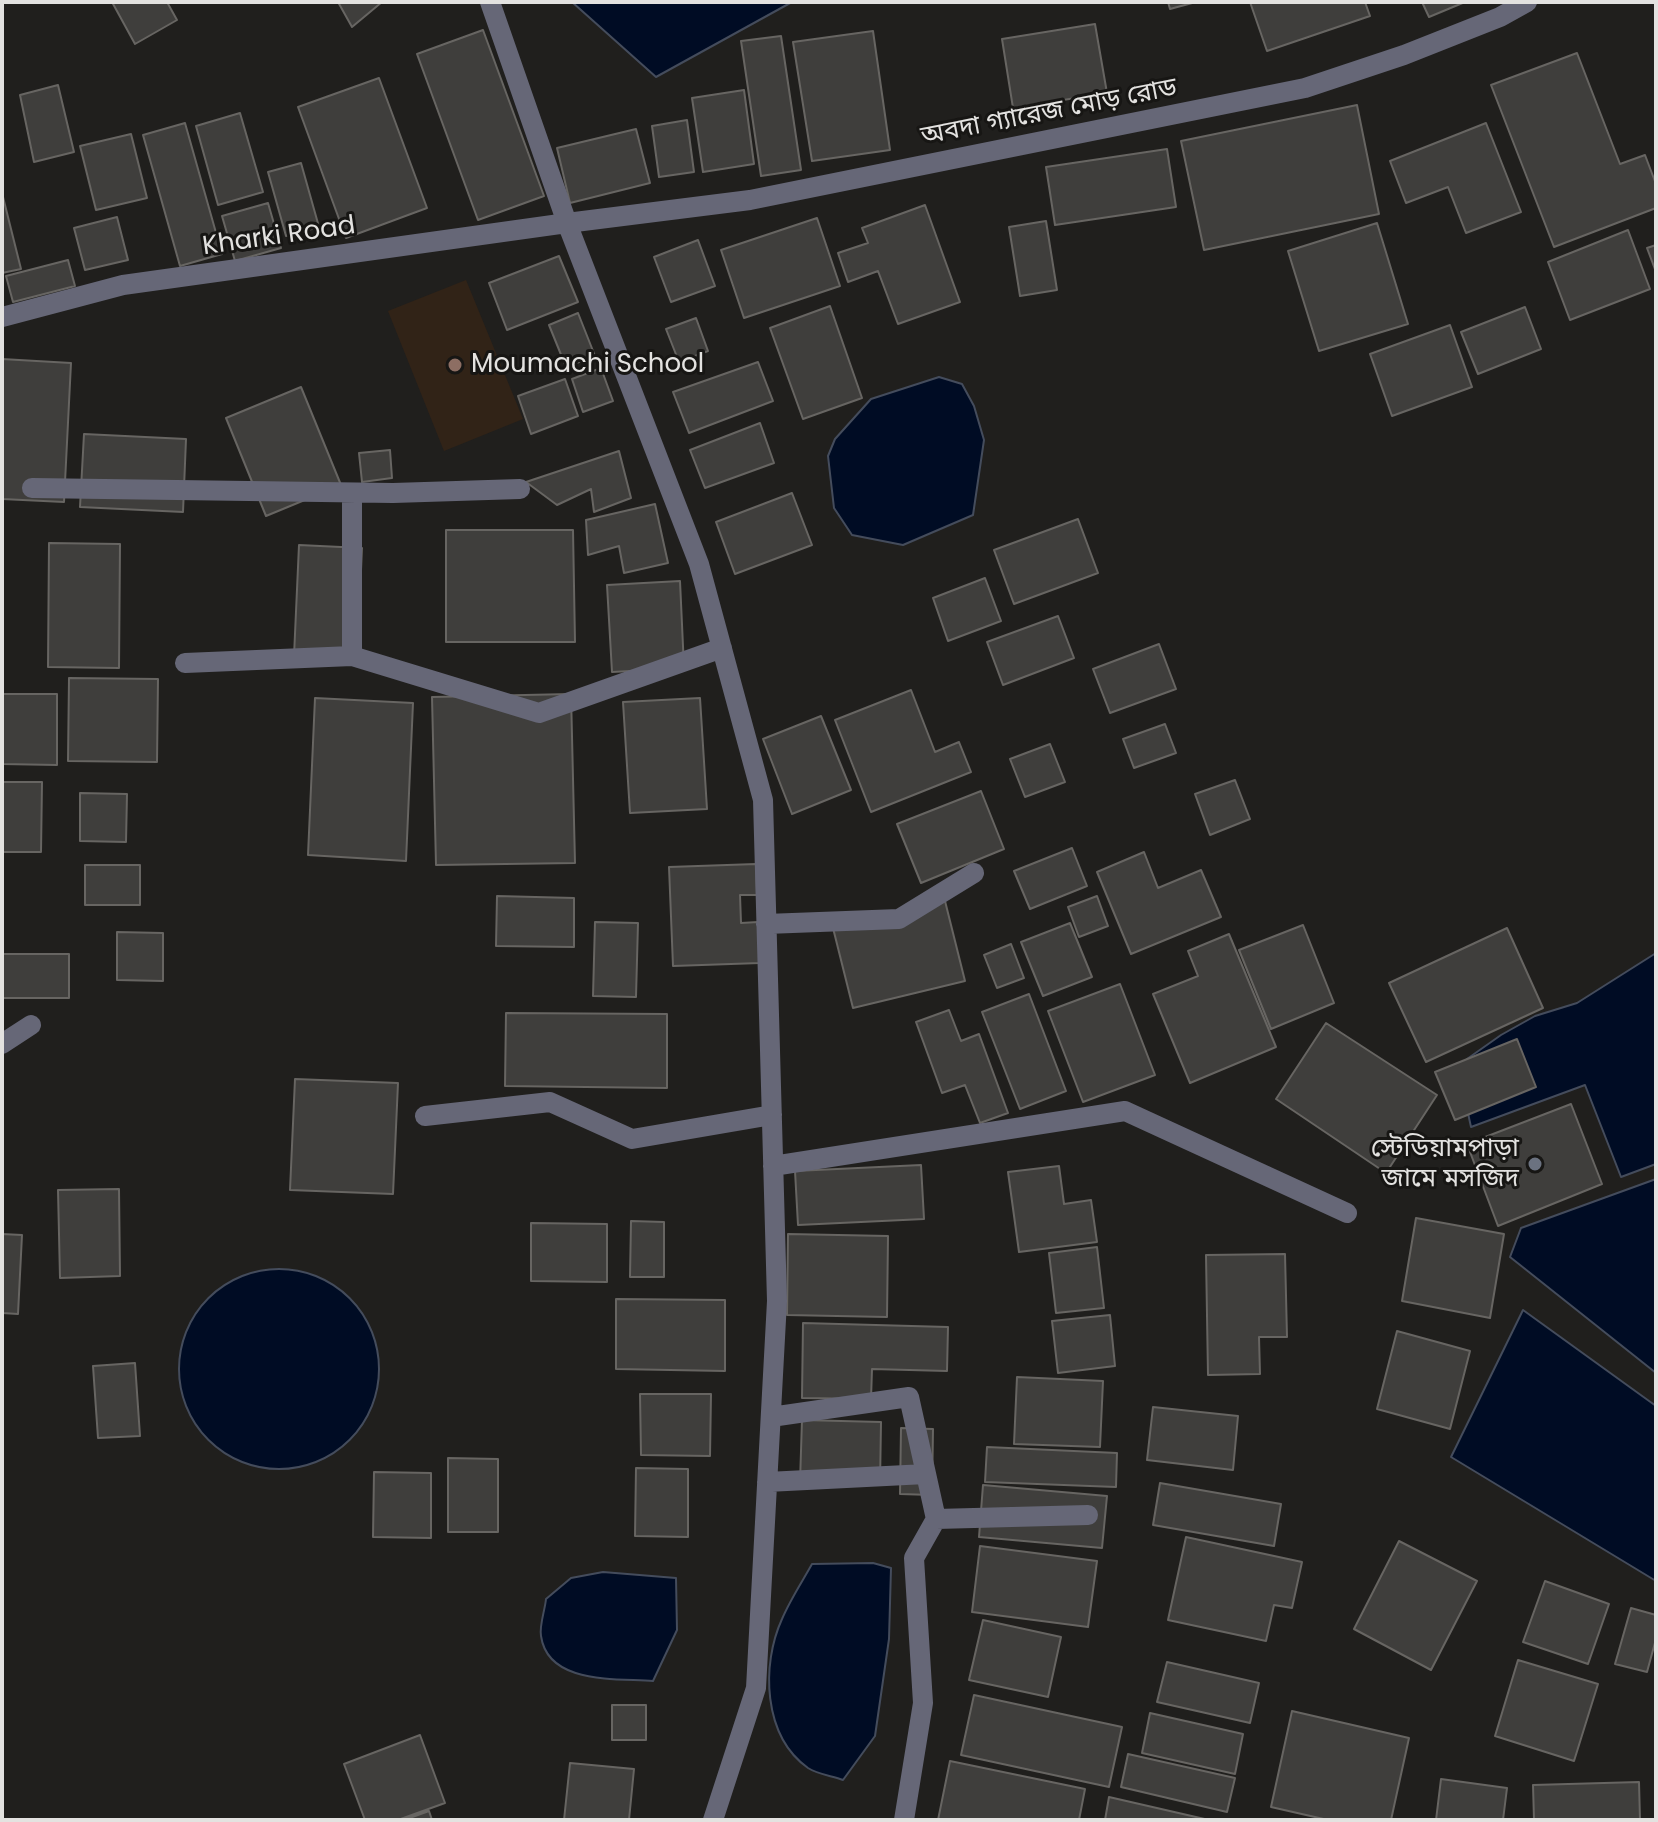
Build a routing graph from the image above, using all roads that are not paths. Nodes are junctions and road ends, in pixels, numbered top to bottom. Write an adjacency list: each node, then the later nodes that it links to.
1 (490, 2): 3 (street)
2 (1527, 2): 3 (street, অবদা গ্যারেজ মোড় রোড)
3 (567, 223): 4 (street, Kharki Road); 8 (street)
4 (2, 317)
5 (32, 488): 7 (street)
6 (520, 489): 7 (street)
7 (352, 493): 9 (street)
8 (722, 648): 9 (street); 12 (street)
9 (352, 656): 10 (street)
10 (185, 663)
11 (974, 873): 12 (street)
12 (766, 924): 15 (street)
13 (31, 1025): 14 (street)
14 (2, 1044)
15 (772, 1115): 16 (street); 17 (street)
16 (425, 1116)
17 (773, 1166): 18 (street); 19 (street)
18 (1347, 1213)
19 (771, 1417): 20 (street); 21 (street)
20 (926, 1474): 21 (street); 23 (street)
21 (767, 1482): 24 (street)
22 (1088, 1515): 23 (street)
23 (936, 1519): 25 (street)
24 (713, 1820)
25 (904, 1820)

